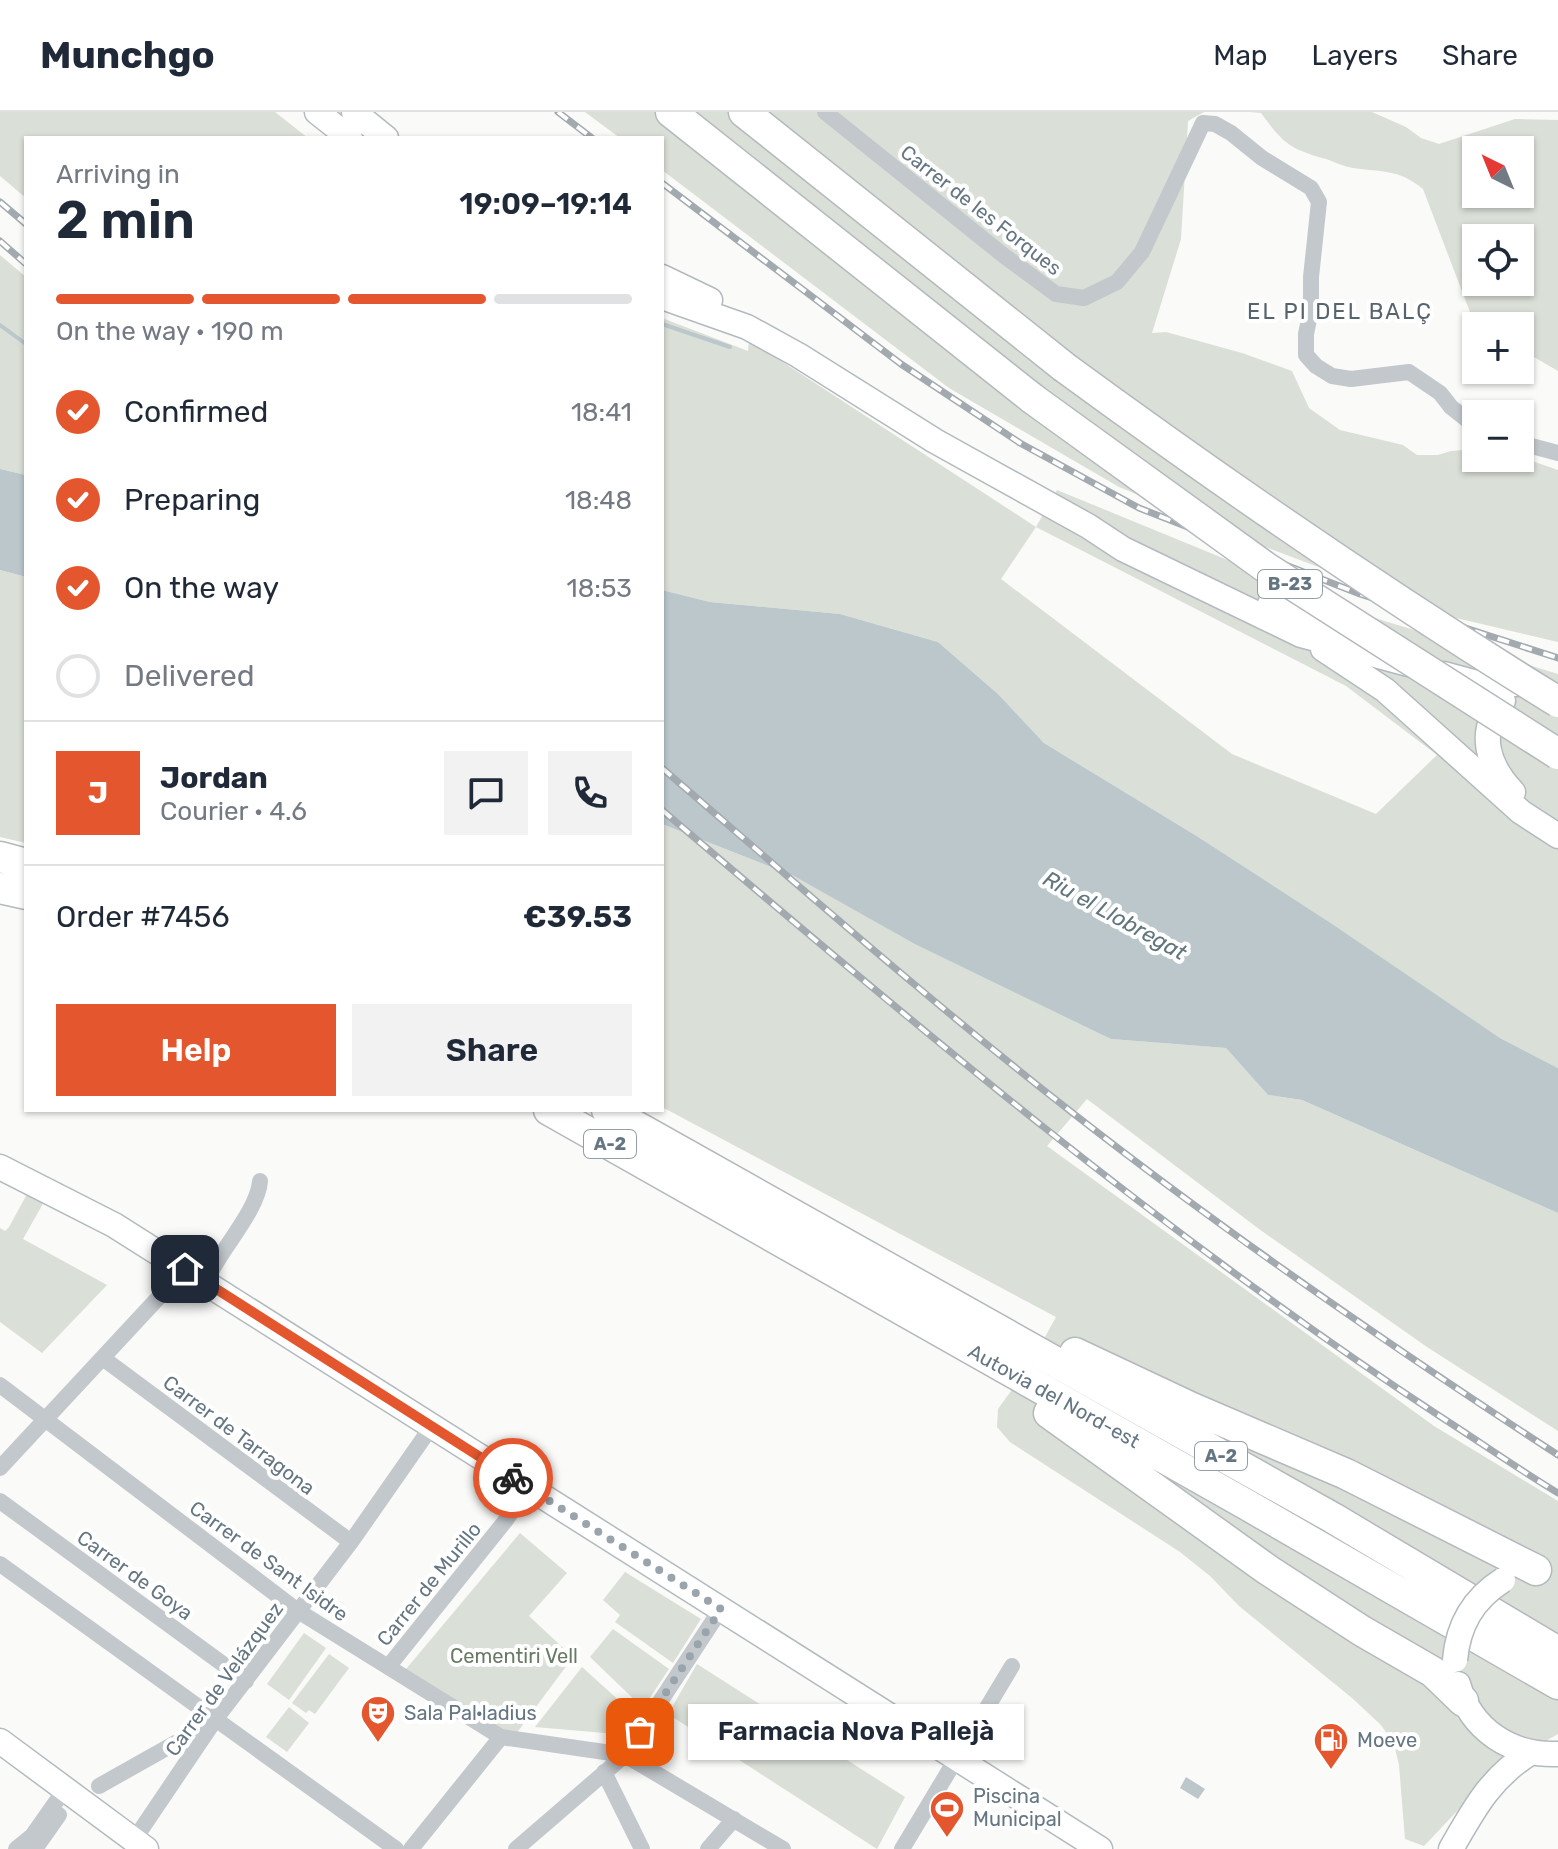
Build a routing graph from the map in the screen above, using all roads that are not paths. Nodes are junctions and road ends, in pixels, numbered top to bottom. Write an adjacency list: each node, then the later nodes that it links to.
1 (317, 112): 6 (main road)
2 (354, 112): 7 (main road)
3 (671, 112): 19 (highway, B-23, bridge)
4 (744, 112): 18 (highway, B-23, bridge)
5 (825, 112): 11 (street, Carrer de les Forques)
6 (347, 136)
7 (384, 136)
8 (664, 278): 10 (main road)
9 (664, 298): 10 (main road)
10 (747, 327): 14 (main road)
11 (1462, 416)
12 (1534, 447): 13 (street)
13 (1558, 453)
14 (1088, 526): 15 (main road); 16 (main road)
15 (1301, 635): 16 (main road); 21 (main road)
16 (1528, 684): 17 (main road); 20 (main road)
17 (1558, 694)
18 (1558, 702)
19 (1558, 754)
20 (1558, 829)
21 (1558, 836)
22 (0, 857): 23 (highway)
23 (24, 863)
24 (0, 888): 25 (highway)
25 (24, 894)
26 (553, 1112): 33 (highway, Autovia del Nord-est / A-2)
27 (611, 1112): 32 (highway, Autovia del Nord-est / A-2)
28 (0, 1167): 30 (main road)
29 (260, 1181): 31 (street)
30 (185, 1269): 31 (main road); 34 (street)
31 (206, 1282): 37 (main road)
32 (975, 1317): 43 (highway); 46 (highway, Autovia del Nord-est / A-2)
33 (984, 1357): 50 (highway, Autovia del Nord-est / A-2); 51 (highway)
34 (104, 1359): 36 (street); 41 (street, Carrer de Tarragona)
35 (0, 1385): 36 (street, Carrer de Sant Isidre)
36 (47, 1419): 38 (street); 45 (street, Carrer de Sant Isidre)
37 (432, 1426): 39 (main road); 41 (street, Carrer de Velázquez)
38 (0, 1468)
39 (528, 1487): 44 (main road); 48 (street, Carrer de Murillo)
40 (0, 1501): 49 (street, Carrer de Goya)
41 (351, 1542): 45 (street, Carrer de Velázquez)
42 (0, 1564): 52 (street)
43 (1547, 1570): 51 (main road, bridge)
44 (721, 1609): 58 (street); 59 (main road)
45 (298, 1611): 48 (street, Carrer de Sant Isidre); 49 (street, Carrer de Velázquez)
46 (1558, 1652)
47 (1012, 1666): 59 (street)
48 (388, 1667): 53 (street, Carrer de Sant Isidre)
49 (246, 1681): 52 (street, Carrer de Velázquez)
50 (1558, 1684)
51 (1471, 1713): 56 (main road); 64 (main road)
52 (215, 1720): 55 (street); 60 (street, Carrer de Velázquez); 71 (street)
53 (501, 1737): 58 (street, Carrer de Sant Isidre); 72 (street)
54 (0, 1741): 63 (main road)
55 (172, 1744): 60 (street); 62 (street)
56 (1530, 1753): 57 (main road); 64 (main road)
57 (1558, 1754)
58 (625, 1755): 61 (street); 66 (street)
59 (957, 1759): 77 (street); 78 (main road)
60 (187, 1763): 67 (street, Carrer de Velázquez)
61 (604, 1772): 73 (street); 74 (street)
62 (99, 1786)
63 (65, 1789): 67 (main road); 69 (street)
64 (1476, 1806): 79 (main road)
65 (59, 1815): 70 (street)
66 (734, 1819): 68 (street); 75 (street)
67 (140, 1844)
68 (760, 1844): 76 (street)
69 (16, 1849)
70 (39, 1849)
71 (396, 1849)
72 (411, 1849)
73 (516, 1849)
74 (642, 1849)
75 (708, 1849)
76 (783, 1849)
77 (902, 1849)
78 (1100, 1849)
79 (1451, 1849)

